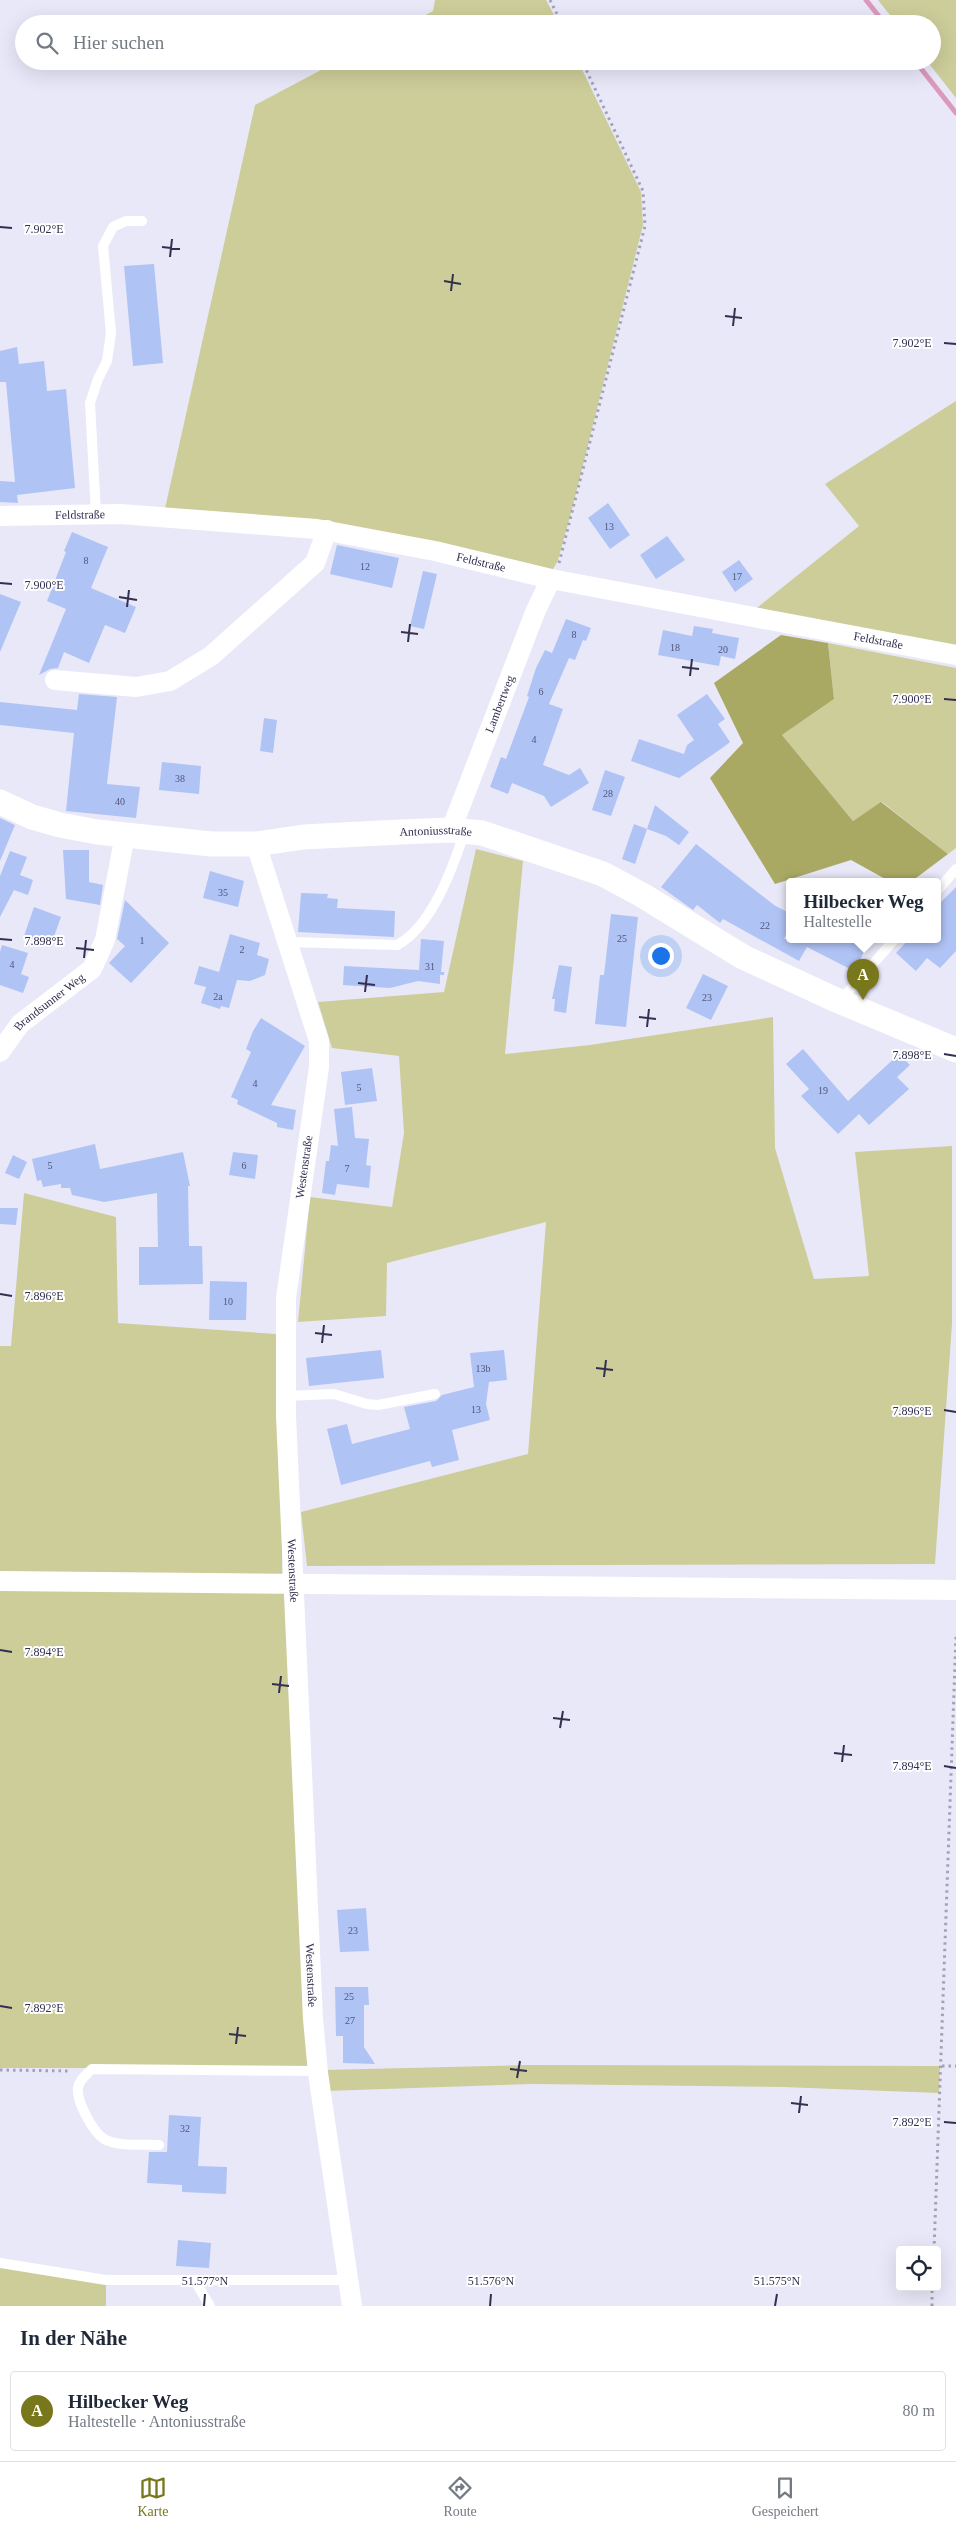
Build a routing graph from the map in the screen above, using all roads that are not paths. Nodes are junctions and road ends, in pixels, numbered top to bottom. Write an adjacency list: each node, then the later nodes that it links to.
1 (142, 220): 2 (lane)
2 (96, 514): 3 (street, Feldstraße); 4 (street, Feldstraße)
3 (0, 516)
4 (328, 530): 5 (street, Feldstraße); 7 (street)
5 (551, 579): 6 (street, Feldstraße); 9 (street, Lambertweg)
6 (956, 655)
7 (55, 680)
8 (0, 802): 10 (street, Antoniusstraße)
9 (458, 830): 11 (street, Antoniusstraße); 14 (lane); 16 (street, Antoniusstraße)
10 (124, 835): 11 (street, Antoniusstraße); 18 (street, Brandsunner Weg)
11 (256, 844): 14 (street, Westenstraße)
12 (956, 869): 13 (lane)
13 (941, 886)
14 (289, 942): 20 (street, Westenstraße)
15 (891, 943): 16 (lane)
16 (840, 1001): 17 (street, Antoniusstraße)
17 (956, 1050)
18 (0, 1052)
19 (435, 1394): 20 (lane)
20 (286, 1396): 22 (street, Westenstraße)
21 (0, 1581): 22 (street)
22 (293, 1584): 23 (street); 24 (street, Westenstraße)
23 (956, 1590)
24 (318, 2072): 25 (lane); 27 (street, Westenstraße)
25 (159, 2145)
26 (0, 2263): 28 (lane)
27 (349, 2280): 28 (lane); 30 (street, Westenstraße)
28 (195, 2281): 29 (lane)
29 (210, 2306)
30 (352, 2306)

